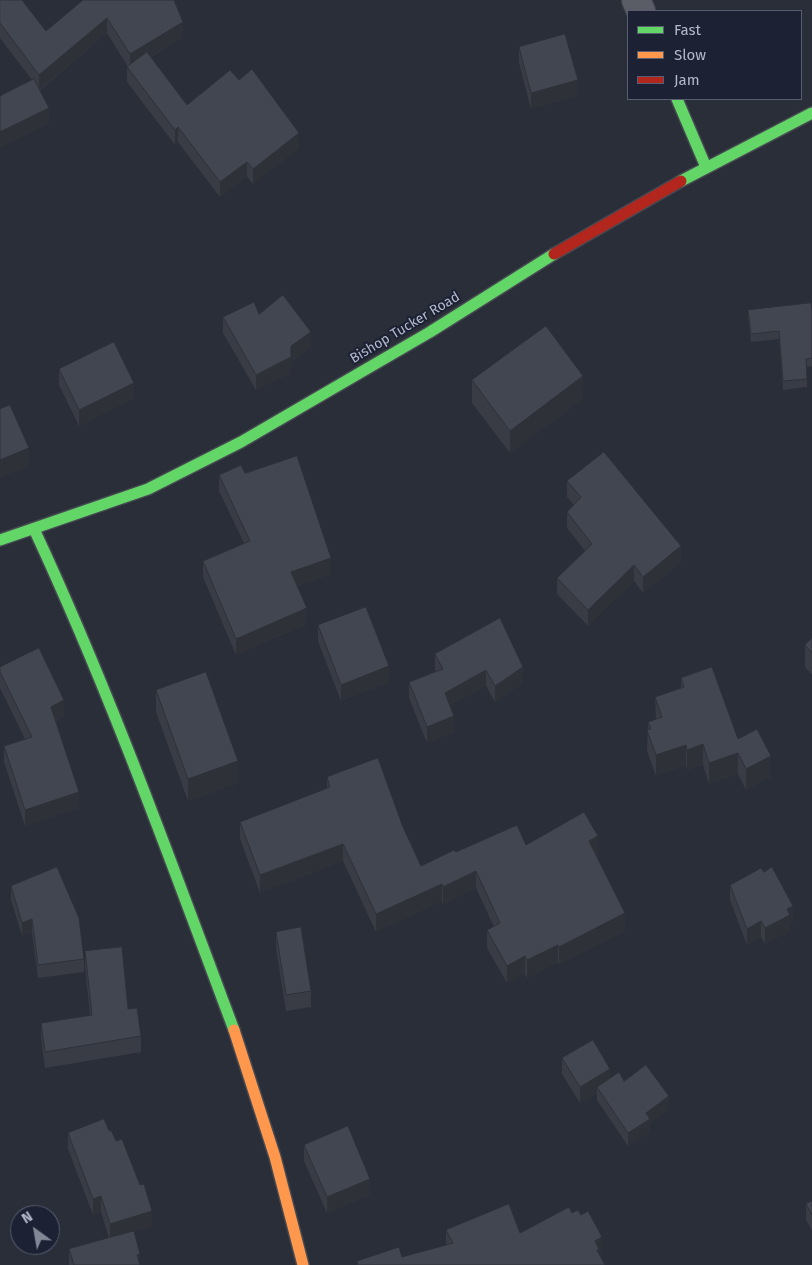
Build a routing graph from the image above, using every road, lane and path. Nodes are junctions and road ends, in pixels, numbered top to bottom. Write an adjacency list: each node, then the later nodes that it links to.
1 (678, 100): 3 (main road)
2 (812, 113): 3 (main road, Bishop Tucker Road)
3 (706, 167): 4 (main road, Bishop Tucker Road)
4 (34, 529): 5 (main road, Bishop Tucker Road); 6 (main road)
5 (0, 540)
6 (302, 1265)

